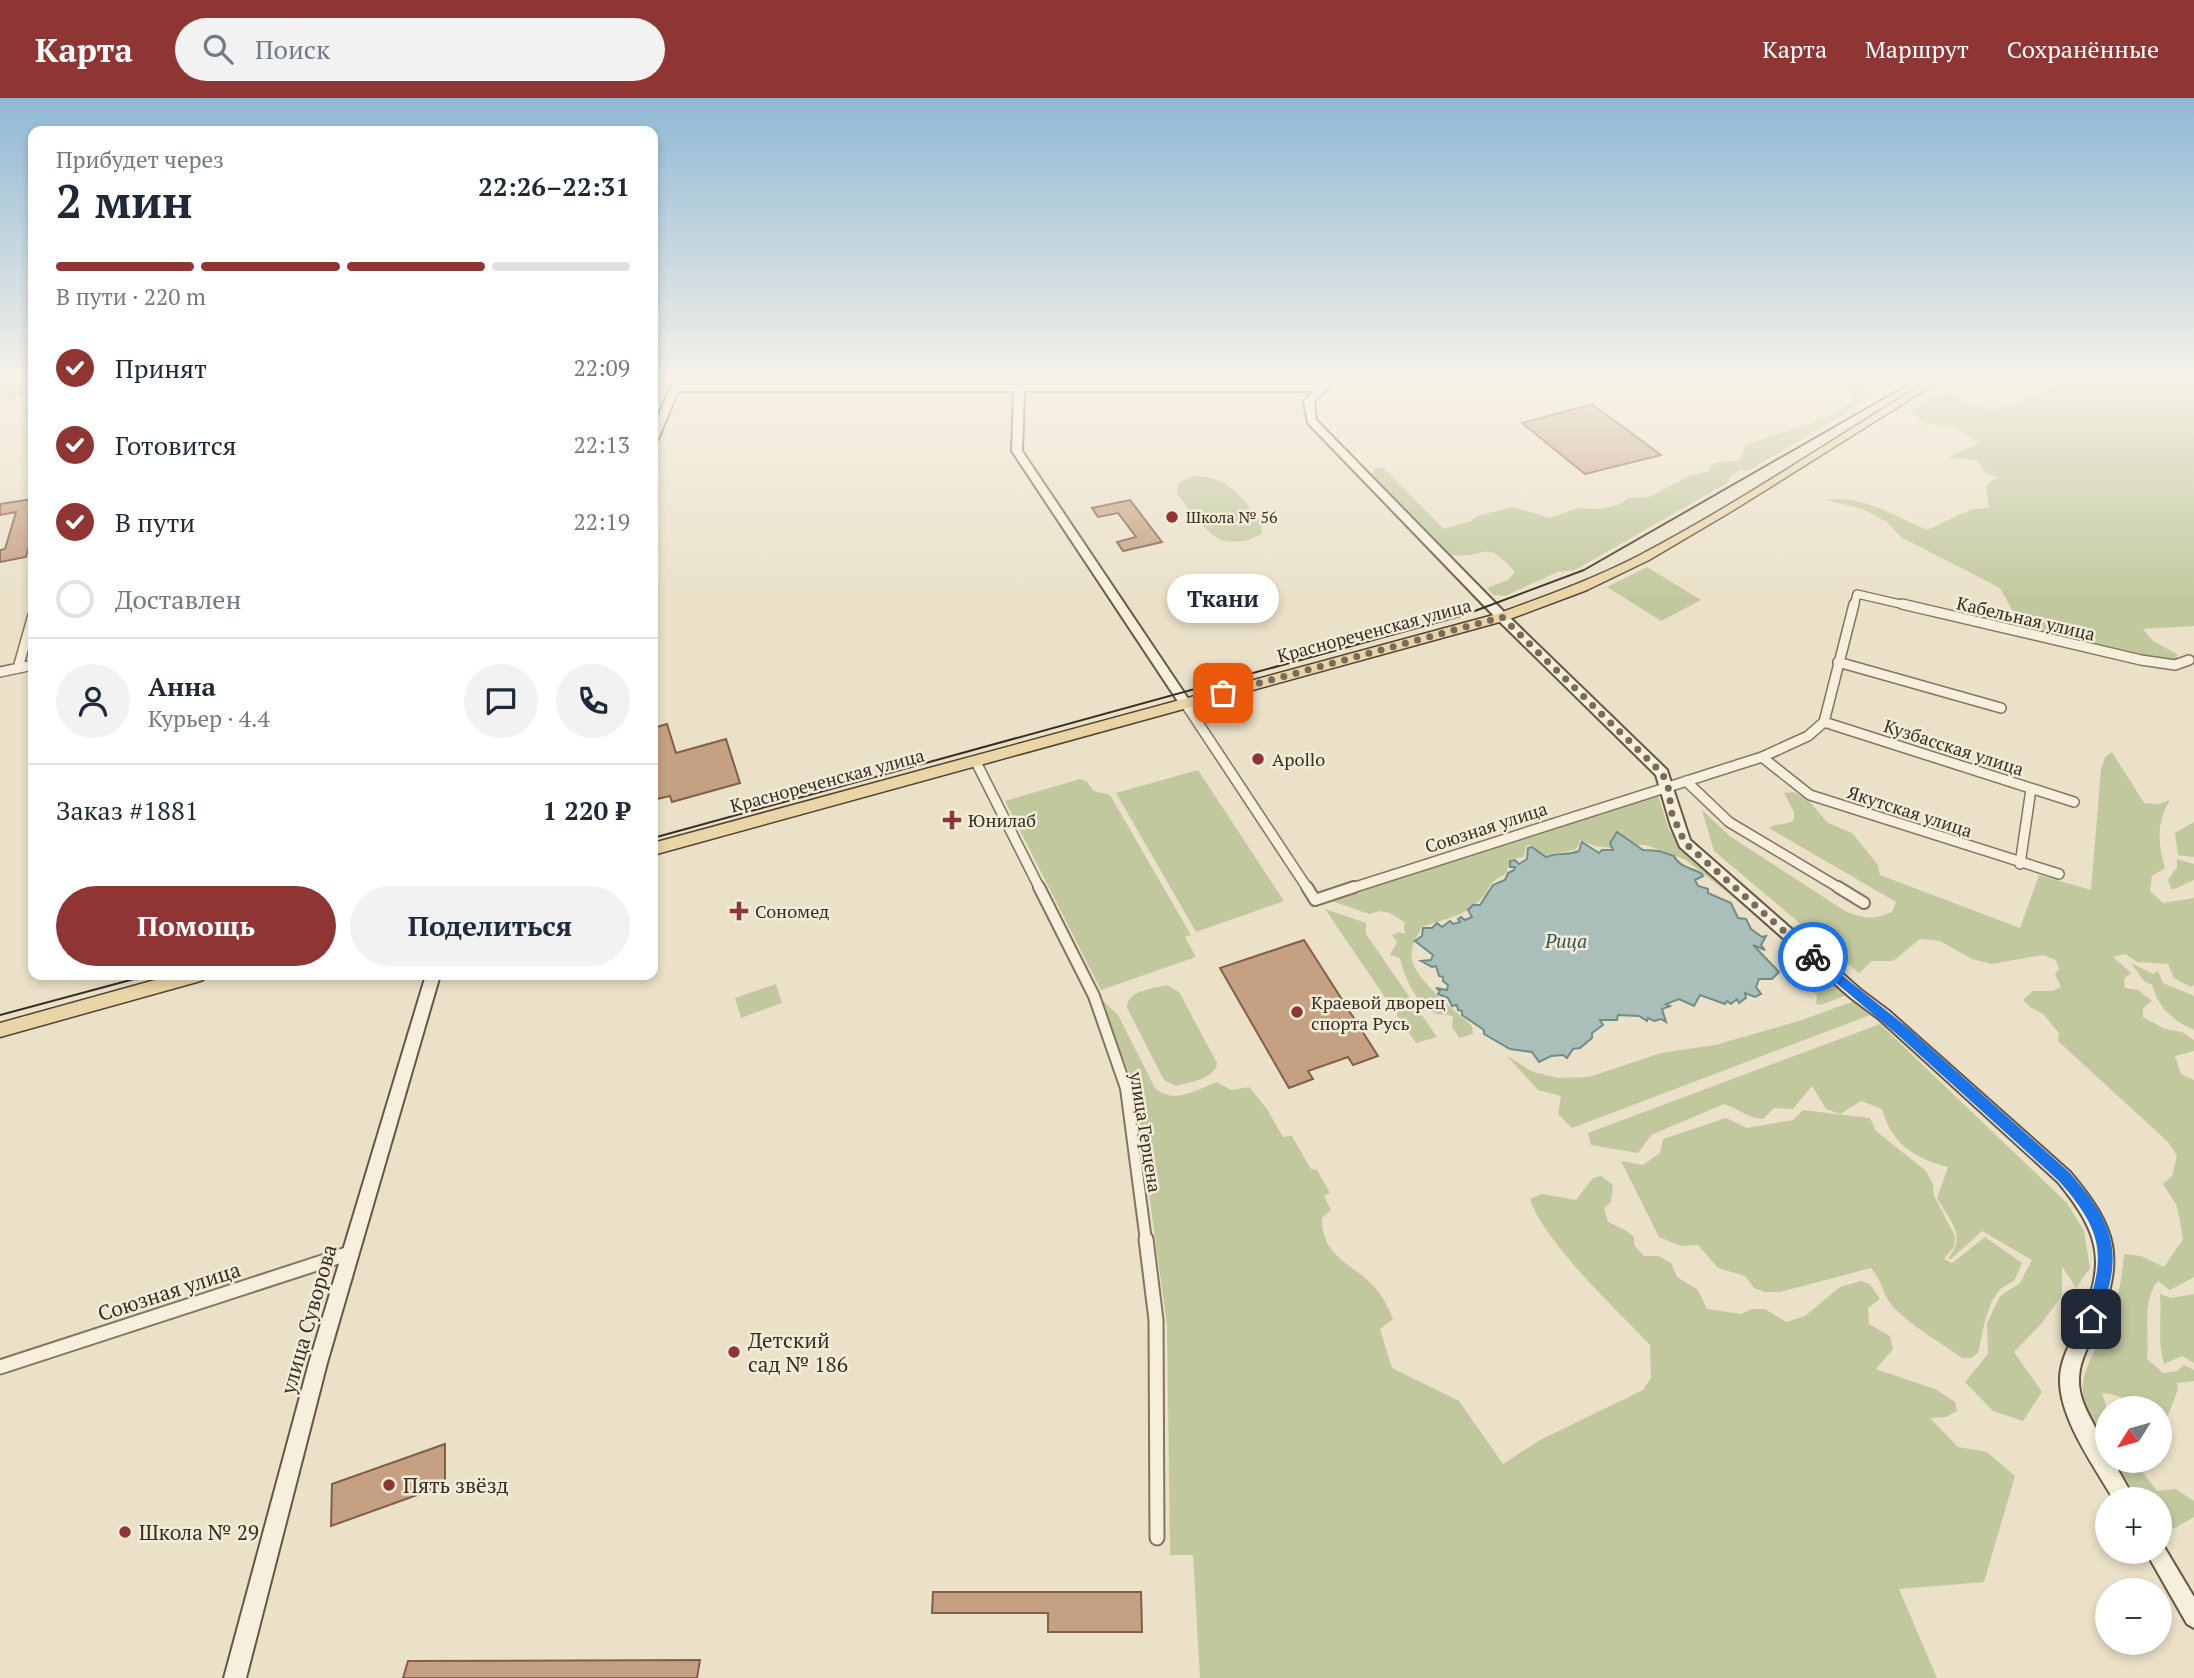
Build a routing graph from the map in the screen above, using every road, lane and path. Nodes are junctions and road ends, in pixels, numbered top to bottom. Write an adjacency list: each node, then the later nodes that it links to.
1 (1017, 452): 11 (street)
2 (1340, 452): 4 (street)
3 (1820, 452): 4 (main road, Краснореченская улица)
4 (1502, 617): 11 (main road, Краснореченская улица); 17 (street)
5 (28, 634): 9 (street)
6 (2189, 660): 7 (street, Кабельная улица)
7 (1838, 662): 12 (street); 13 (street)
8 (28, 666): 9 (street)
9 (19, 668): 10 (street)
10 (0, 672)
11 (1185, 703): 15 (main road, Краснореченская улица); 17 (street, Союзная улица)
12 (2001, 708)
13 (1824, 722): 14 (street, Союзная улица); 18 (street, Кузбасская улица)
14 (1762, 757): 16 (street, Союзная улица); 21 (street, Якутская улица)
15 (976, 762): 20 (main road, Краснореченская улица); 30 (street, улица Герцена)
16 (1686, 780): 17 (street, Союзная улица); 23 (street)
17 (1668, 786): 29 (street)
18 (2031, 789): 19 (street, Кузбасская улица); 21 (street)
19 (2074, 802)
20 (658, 848)
21 (2020, 864): 22 (street, Якутская улица)
22 (2059, 874)
23 (1864, 903)
24 (179, 980): 26 (main road)
25 (432, 980): 27 (street, улица Суворова)
26 (0, 1030)
27 (350, 1253): 28 (street, Союзная улица); 33 (street, улица Суворова)
28 (0, 1367)
29 (2117, 1487)
30 (1157, 1538)
31 (2163, 1564): 32 (street)
32 (2194, 1617)
33 (235, 1678)

